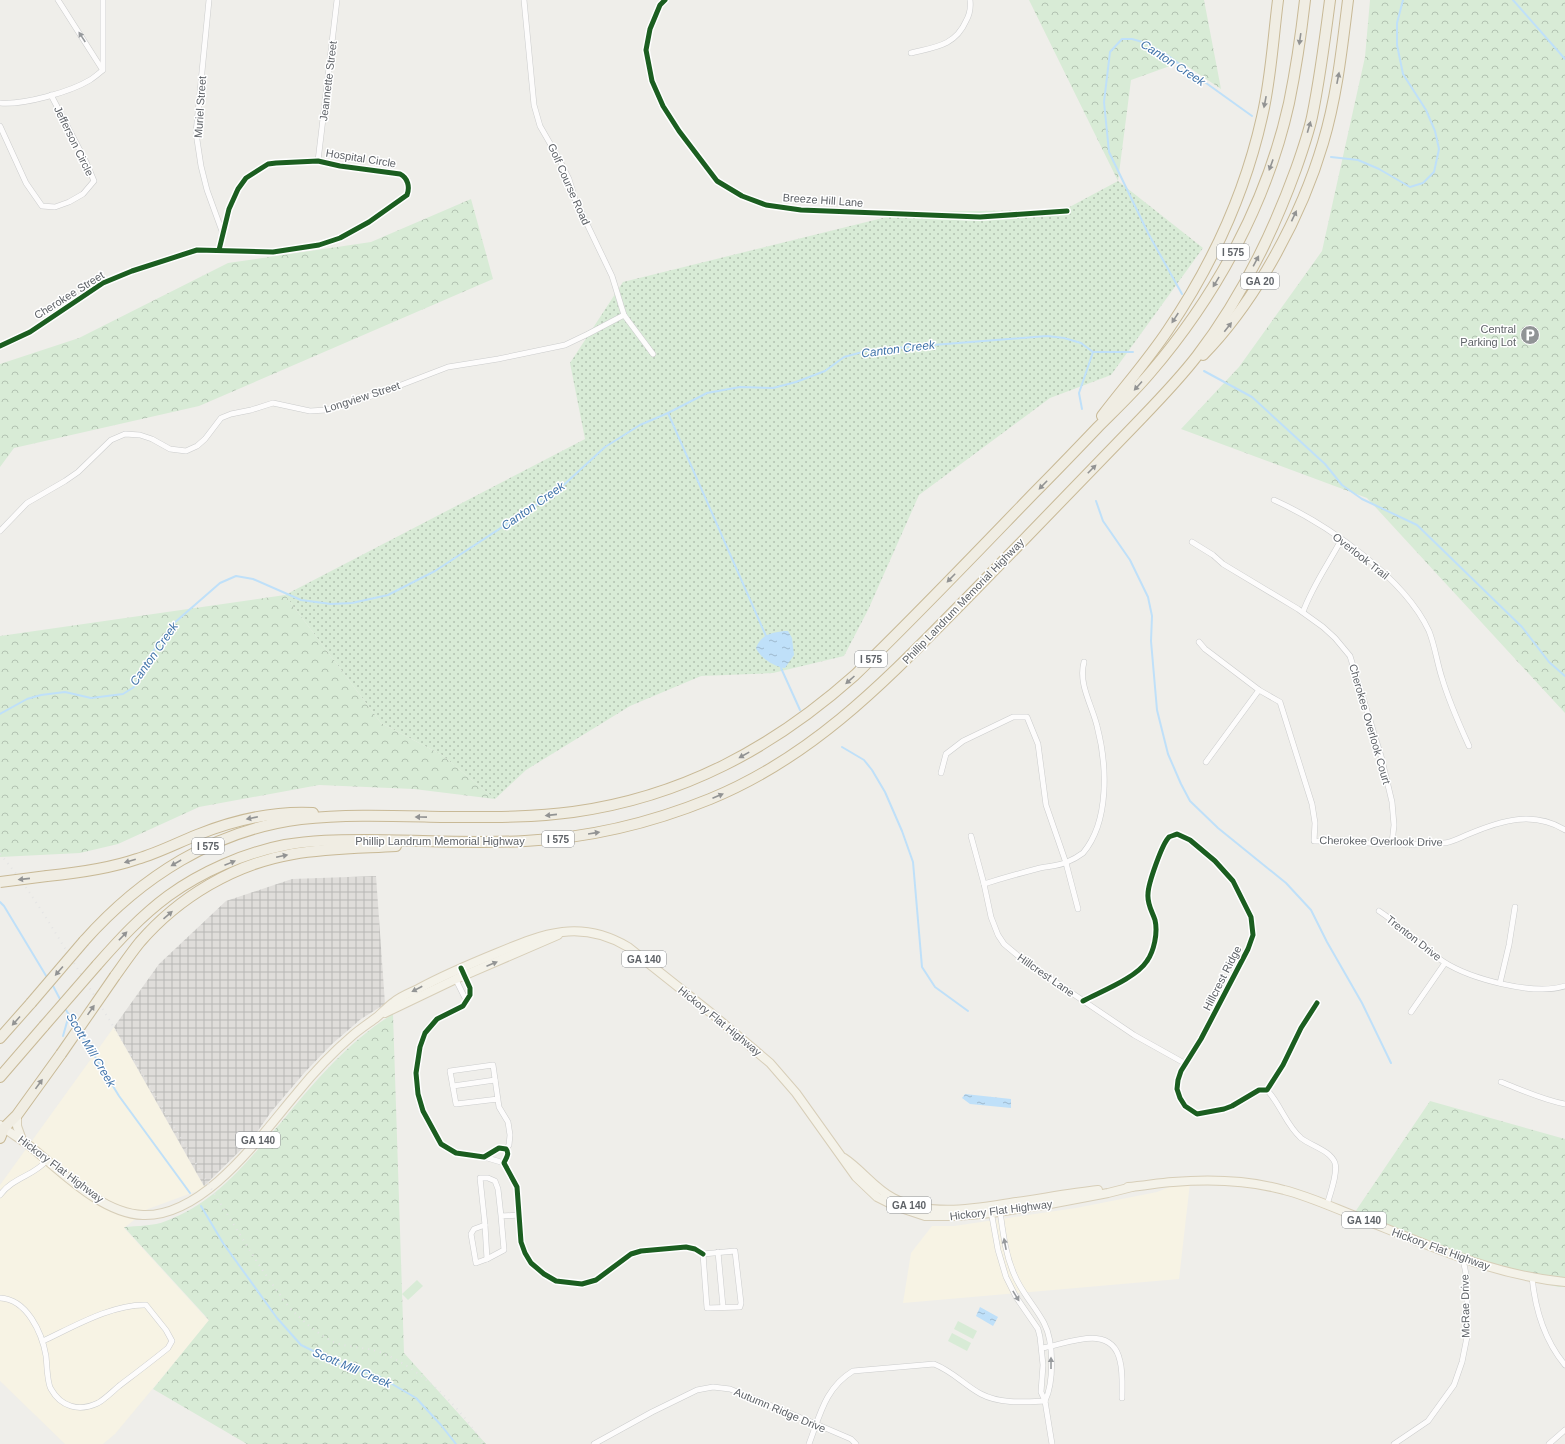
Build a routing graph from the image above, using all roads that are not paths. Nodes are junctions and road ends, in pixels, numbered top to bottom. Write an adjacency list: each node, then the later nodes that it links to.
1 (58, 0): 13 (street, one-way to 1)
2 (103, 0): 13 (street)
3 (210, 0): 19 (street, Muriel Street)
4 (337, 0): 17 (street, Jeannette Street)
5 (524, 0): 21 (street, Golf Course Road)
6 (665, 0): 18 (street, Breeze Hill Lane)
7 (970, 0): 12 (street)
8 (1278, 0): 25 (highway, one-way to 25)
9 (1306, 0): 25 (highway, I 575, one-way to 25)
10 (1330, 0): 24 (highway, Phillip Landrum Memorial Highway / I 575, one-way to 10)
11 (1348, 0): 24 (highway, GA 20, one-way to 11)
12 (911, 53)
13 (103, 70): 14 (street)
14 (51, 95): 15 (street); 16 (street, Jefferson Circle)
15 (0, 103)
16 (0, 126)
17 (318, 161): 19 (street, Hospital Circle); 20 (street, Hospital Circle)
18 (1067, 211)
19 (223, 235): 20 (street, Hospital Circle)
20 (219, 250): 22 (street, Cherokee Street)
21 (624, 314): 23 (street, Golf Course Road); 27 (street, Longview Street)
22 (0, 346)
23 (653, 354)
24 (1163, 396): 40 (highway, Phillip Landrum Memorial Highway / I 575, one-way to 24)
25 (1070, 457): 37 (highway, I 575, one-way to 37)
26 (1274, 500): 28 (street, Overlook Trail)
27 (0, 531)
28 (1343, 541): 30 (street); 34 (street, Overlook Trail)
29 (1192, 542): 30 (street, Cherokee Overlook Court)
30 (1303, 612): 41 (street, Cherokee Overlook Court)
31 (1199, 642): 33 (street, Cherokee Overlook Drive)
32 (1084, 662): 42 (street)
33 (1259, 690): 35 (street); 41 (street, Cherokee Overlook Drive)
34 (1469, 746)
35 (1206, 762)
36 (941, 773): 42 (street)
37 (361, 816): 43 (highway, one-way to 43, bridge); 57 (highway, I 575, one-way to 57, bridge)
38 (1565, 830): 41 (street, Cherokee Overlook Drive)
39 (971, 836): 44 (street, Hillcrest Lane)
40 (464, 842): 59 (highway, Phillip Landrum Memorial Highway / I 575, one-way to 40, bridge); 66 (highway, one-way to 40, bridge)
41 (1392, 843)
42 (1066, 863): 44 (street); 46 (street)
43 (0, 882)
44 (984, 884): 54 (street, Hillcrest Lane)
45 (1515, 907): 51 (street)
46 (1078, 909)
47 (1379, 911): 48 (street, Trenton Drive)
48 (1446, 963): 51 (street, Trenton Drive); 56 (street)
49 (463, 972): 50 (main road, Hickory Flat Highway / GA 140); 53 (street); 75 (main road, Hickory Flat Highway / GA 140)
50 (454, 976): 53 (street); 71 (main road, Hickory Flat Highway / GA 140)
51 (1500, 983): 52 (street, Trenton Drive)
52 (1565, 986)
53 (466, 1000): 70 (street)
54 (1084, 1001): 58 (street, Hillcrest Lane); 58 (street, Hillcrest Ridge)
55 (1317, 1003): 63 (street)
56 (1411, 1012)
57 (0, 1038)
58 (1186, 1064): 63 (street, Hillcrest Ridge)
59 (0, 1077)
60 (495, 1080): 62 (street); 62 (street); 64 (street)
61 (1501, 1082): 65 (street)
62 (453, 1086): 64 (street)
63 (1267, 1090): 74 (street)
64 (498, 1099): 69 (street)
65 (1565, 1104)
66 (17, 1115): 67 (highway); 68 (main road)
67 (1, 1130): 68 (main road, Hickory Flat Highway / GA 140)
68 (22, 1140): 71 (main road, Hickory Flat Highway / GA 140)
69 (506, 1149): 70 (street); 72 (street)
70 (484, 1157): 72 (street)
71 (46, 1161): 73 (street)
72 (504, 1163): 76 (street)
73 (0, 1195)
74 (1327, 1205): 75 (main road, Hickory Flat Highway / GA 140); 82 (main road, Hickory Flat Highway / GA 140)
75 (995, 1209): 88 (street, one-way to 75); 89 (street, one-way to 89)
76 (520, 1215): 77 (street); 80 (street)
77 (501, 1216): 78 (street); 81 (street)
78 (485, 1225): 81 (street); 81 (street)
79 (718, 1252): 80 (street); 86 (street); 86 (street)
80 (703, 1254): 86 (street)
81 (487, 1259)
82 (1463, 1259): 83 (main road, Hickory Flat Highway / GA 140); 99 (street, McRae Drive)
83 (1532, 1277): 84 (main road, Hickory Flat Highway / GA 140); 90 (street)
84 (1565, 1282)
85 (0, 1298): 87 (street)
86 (723, 1308)
87 (43, 1341): 87 (street)
88 (1051, 1347): 89 (street); 91 (street); 92 (street, one-way to 88)
89 (1042, 1348): 92 (street)
90 (1565, 1365)
91 (1122, 1398)
92 (1045, 1401): 93 (street); 98 (street)
93 (816, 1424): 95 (street, Autumn Ridge Drive); 96 (street); 97 (street, Autumn Ridge Drive)
94 (1565, 1430): 100 (street)
95 (594, 1444)
96 (808, 1444)
97 (856, 1444)
98 (1052, 1444)
99 (1394, 1444)
100 (1549, 1444)

